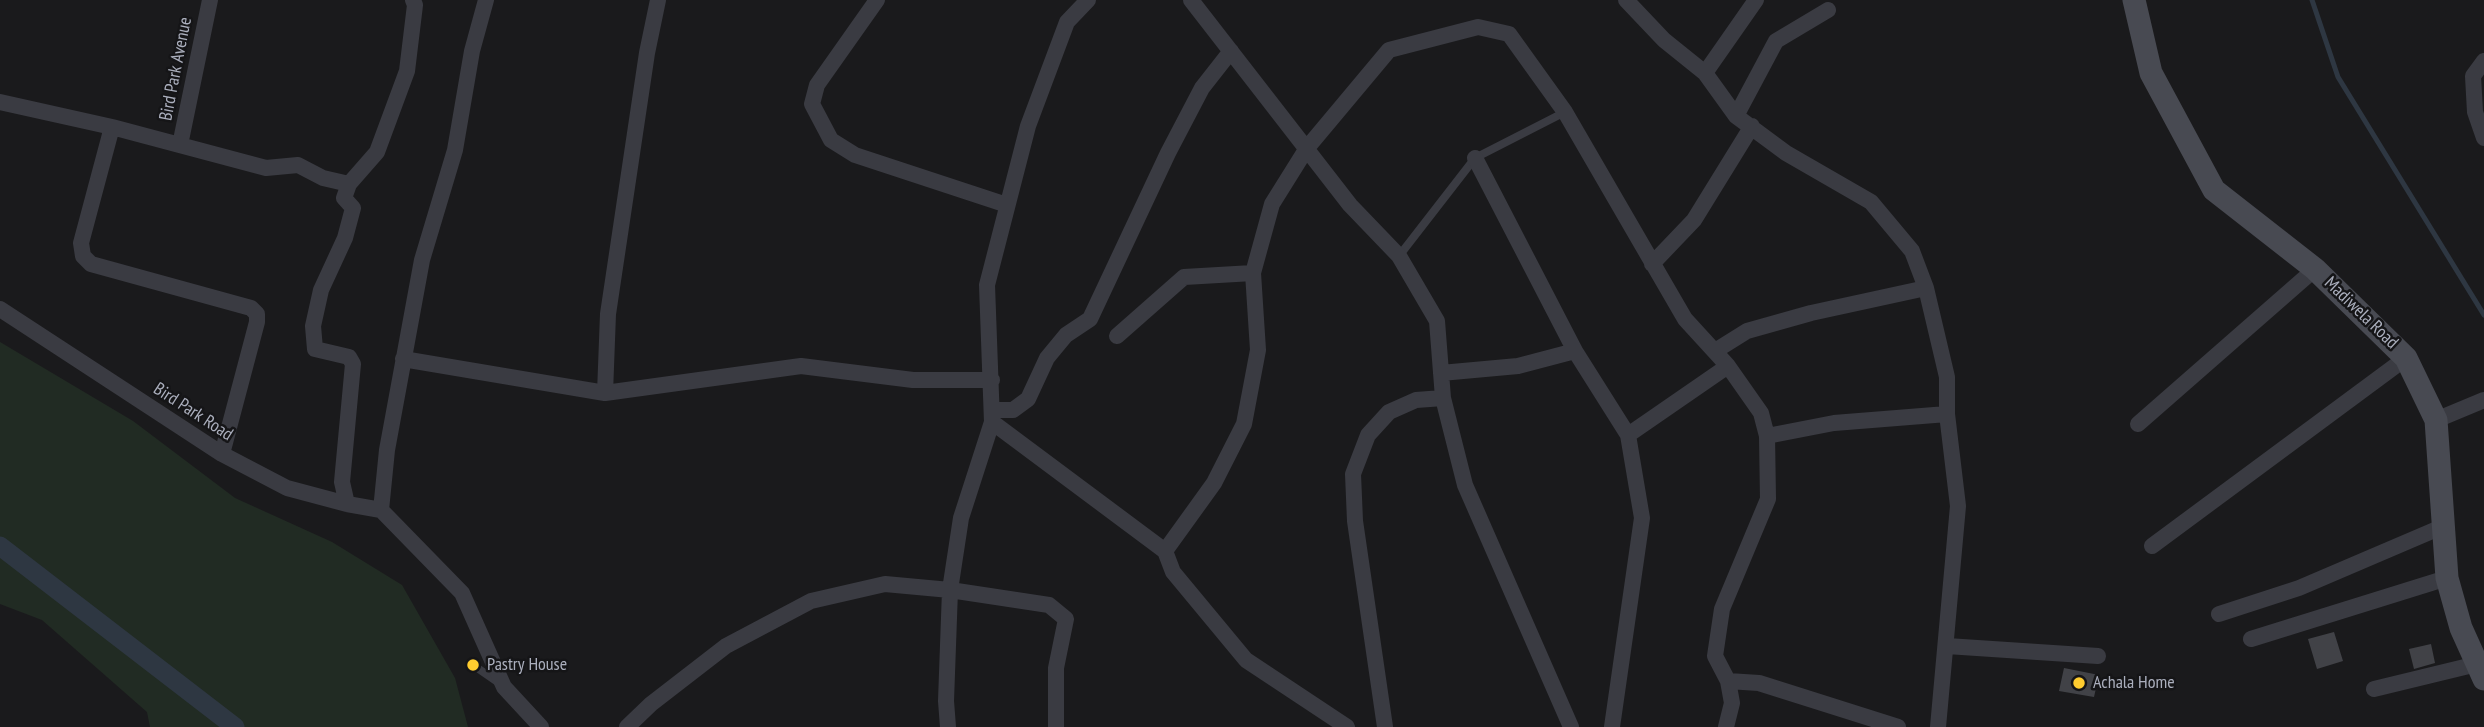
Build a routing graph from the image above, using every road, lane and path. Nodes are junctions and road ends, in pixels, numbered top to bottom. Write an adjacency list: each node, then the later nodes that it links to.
1 (210, 0): 21 (street, Bird Park Avenue)
2 (412, 0): 24 (street)
3 (486, 0): 36 (street)
4 (658, 0): 40 (street)
5 (877, 0): 25 (street)
6 (1088, 0): 25 (street)
7 (1191, 0): 12 (street)
8 (1626, 0): 14 (street)
9 (1756, 0): 14 (street)
10 (2134, 0): 28 (main road, Madiwela Road)
11 (1828, 10): 17 (street)
12 (1231, 51): 22 (street); 44 (street)
13 (2484, 61): 20 (street)
14 (1705, 73): 17 (street)
15 (0, 102): 19 (street)
16 (1565, 112): 22 (street); 23 (lane); 27 (street)
17 (1736, 116): 18 (street)
18 (1752, 126): 27 (street); 30 (street)
19 (112, 127): 21 (street); 49 (street)
20 (2484, 138)
21 (180, 145): 24 (street)
22 (1307, 148): 26 (street); 29 (street)
23 (1475, 158): 26 (lane); 33 (street)
24 (349, 184): 50 (street)
25 (1007, 205): 39 (street)
26 (1399, 256): 38 (street)
27 (1652, 264): 34 (street)
28 (2315, 269): 35 (main road, Madiwela Road); 46 (street)
29 (1254, 273): 32 (street); 54 (street)
30 (1926, 288): 34 (street); 43 (street)
31 (0, 309): 49 (street, Bird Park Road)
32 (1116, 336)
33 (1575, 351): 38 (street); 47 (street)
34 (1715, 351): 37 (street)
35 (2406, 358): 45 (main road, Madiwela Road); 53 (street)
36 (403, 359): 40 (street); 51 (street)
37 (1728, 366): 47 (street); 48 (street)
38 (1441, 373): 41 (street)
39 (992, 380): 40 (street); 44 (street)
40 (605, 393)
41 (1443, 398): 72 (street); 73 (street)
42 (2484, 400): 45 (street)
43 (1947, 414): 48 (street); 59 (street)
44 (993, 416): 54 (street); 56 (street)
45 (2436, 420): 52 (main road, Madiwela Road)
46 (2138, 424)
47 (1628, 435): 74 (street)
48 (1767, 436): 63 (street)
49 (222, 454): 50 (street, Bird Park Road)
50 (348, 504): 51 (street, Bird Park Road)
51 (381, 510): 64 (street)
52 (2444, 526): 55 (main road, Madiwela Road); 57 (street)
53 (2152, 546)
54 (1165, 551): 71 (street)
55 (2447, 578): 58 (street); 62 (main road, Madiwela Road)
56 (950, 590): 68 (street); 69 (street); 70 (street)
57 (2219, 614)
58 (2251, 639)
59 (1947, 646): 60 (street); 77 (street)
60 (2098, 656)
61 (472, 665): 64 (lane)
62 (2481, 672): 65 (street)
63 (1728, 681): 66 (street); 75 (street)
64 (504, 687): 67 (street)
65 (2374, 689)
66 (1848, 719): 76 (street)
67 (541, 727)
68 (627, 727)
69 (948, 727)
70 (1056, 727)
71 (1347, 727)
72 (1385, 727)
73 (1571, 727)
74 (1612, 727)
75 (1726, 727)
76 (1898, 727)
77 (1938, 727)

